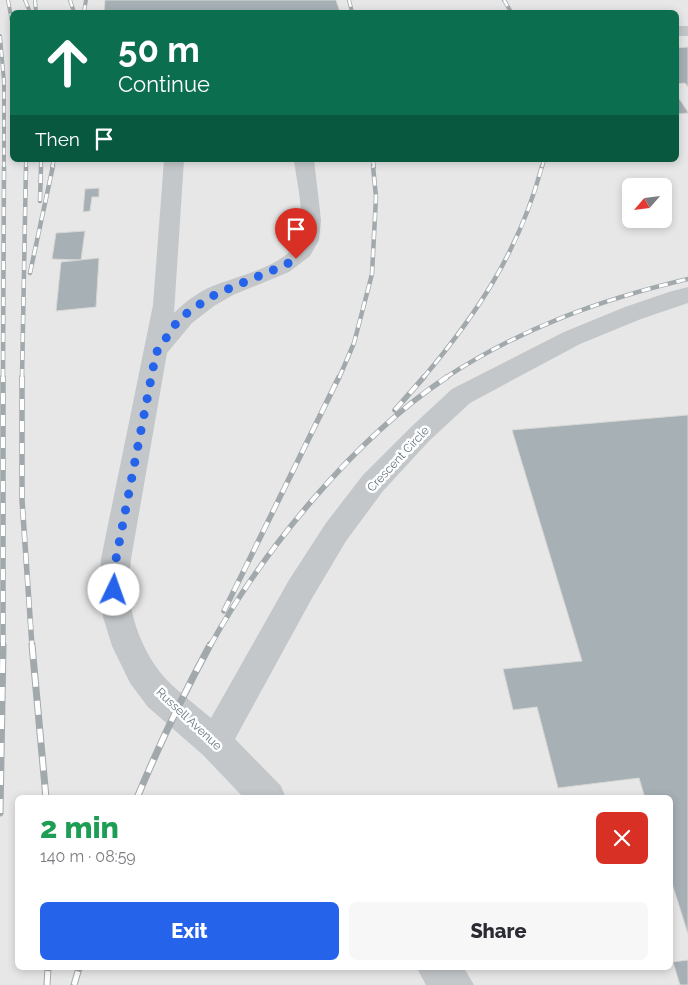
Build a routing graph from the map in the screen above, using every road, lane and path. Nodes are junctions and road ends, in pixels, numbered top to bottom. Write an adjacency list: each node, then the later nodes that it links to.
1 (174, 162): 4 (street, Russell Avenue)
2 (304, 162): 4 (street)
3 (688, 295): 5 (street, Crescent Circle)
4 (156, 353): 5 (street, Russell Avenue)
5 (215, 743): 6 (street, Russell Avenue)
6 (266, 795)
7 (439, 970): 8 (street)
8 (454, 985)

